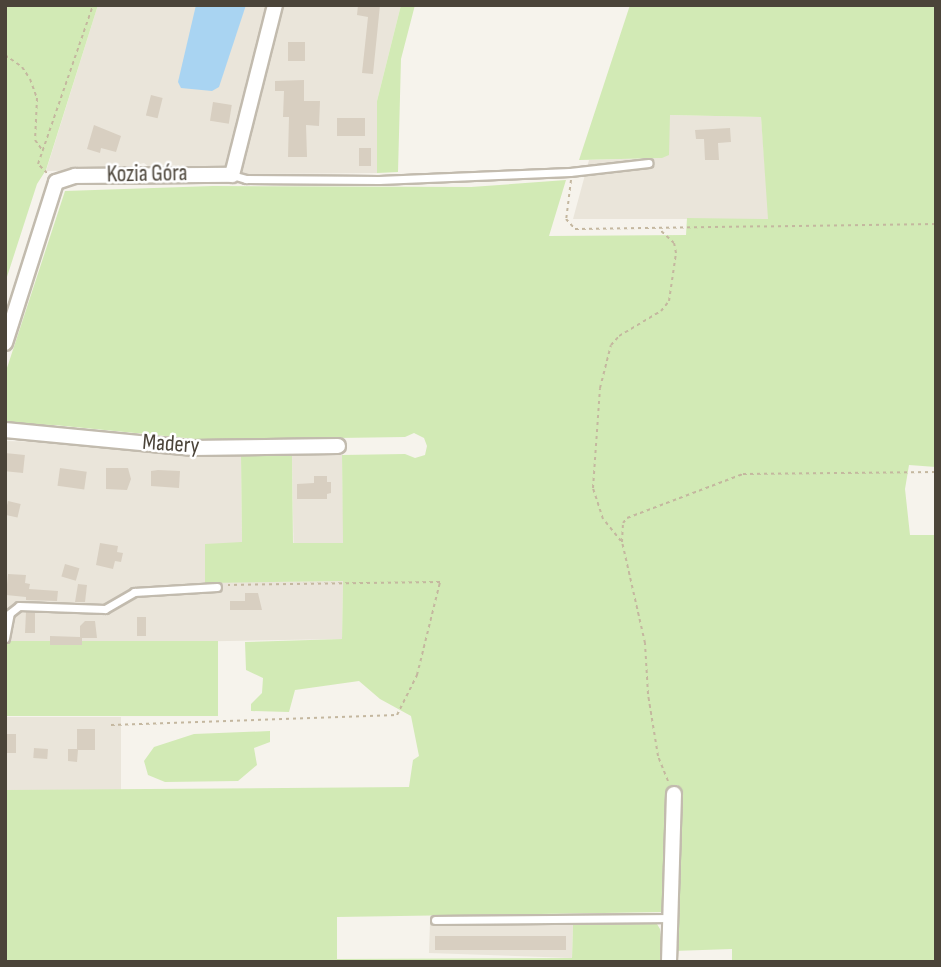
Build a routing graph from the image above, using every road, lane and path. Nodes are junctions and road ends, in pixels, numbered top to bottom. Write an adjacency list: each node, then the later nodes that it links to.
1 (93, 5): 4 (path)
2 (275, 5): 7 (street)
3 (5, 55): 4 (path)
4 (43, 150): 8 (path)
5 (648, 163): 6 (lane)
6 (570, 172): 7 (lane); 10 (path)
7 (232, 175): 8 (street, Kozia Góra)
8 (56, 182): 11 (street)
9 (936, 224): 10 (path)
10 (658, 228): 15 (path)
11 (5, 343)
12 (5, 430): 13 (street, Madery)
13 (338, 446)
14 (936, 472): 15 (path)
15 (621, 542): 19 (path)
16 (216, 587): 17 (lane); 18 (path)
17 (5, 638)
18 (111, 725)
19 (674, 794): 20 (street)
20 (670, 918): 21 (lane); 22 (street)
21 (435, 920)
22 (669, 962)

